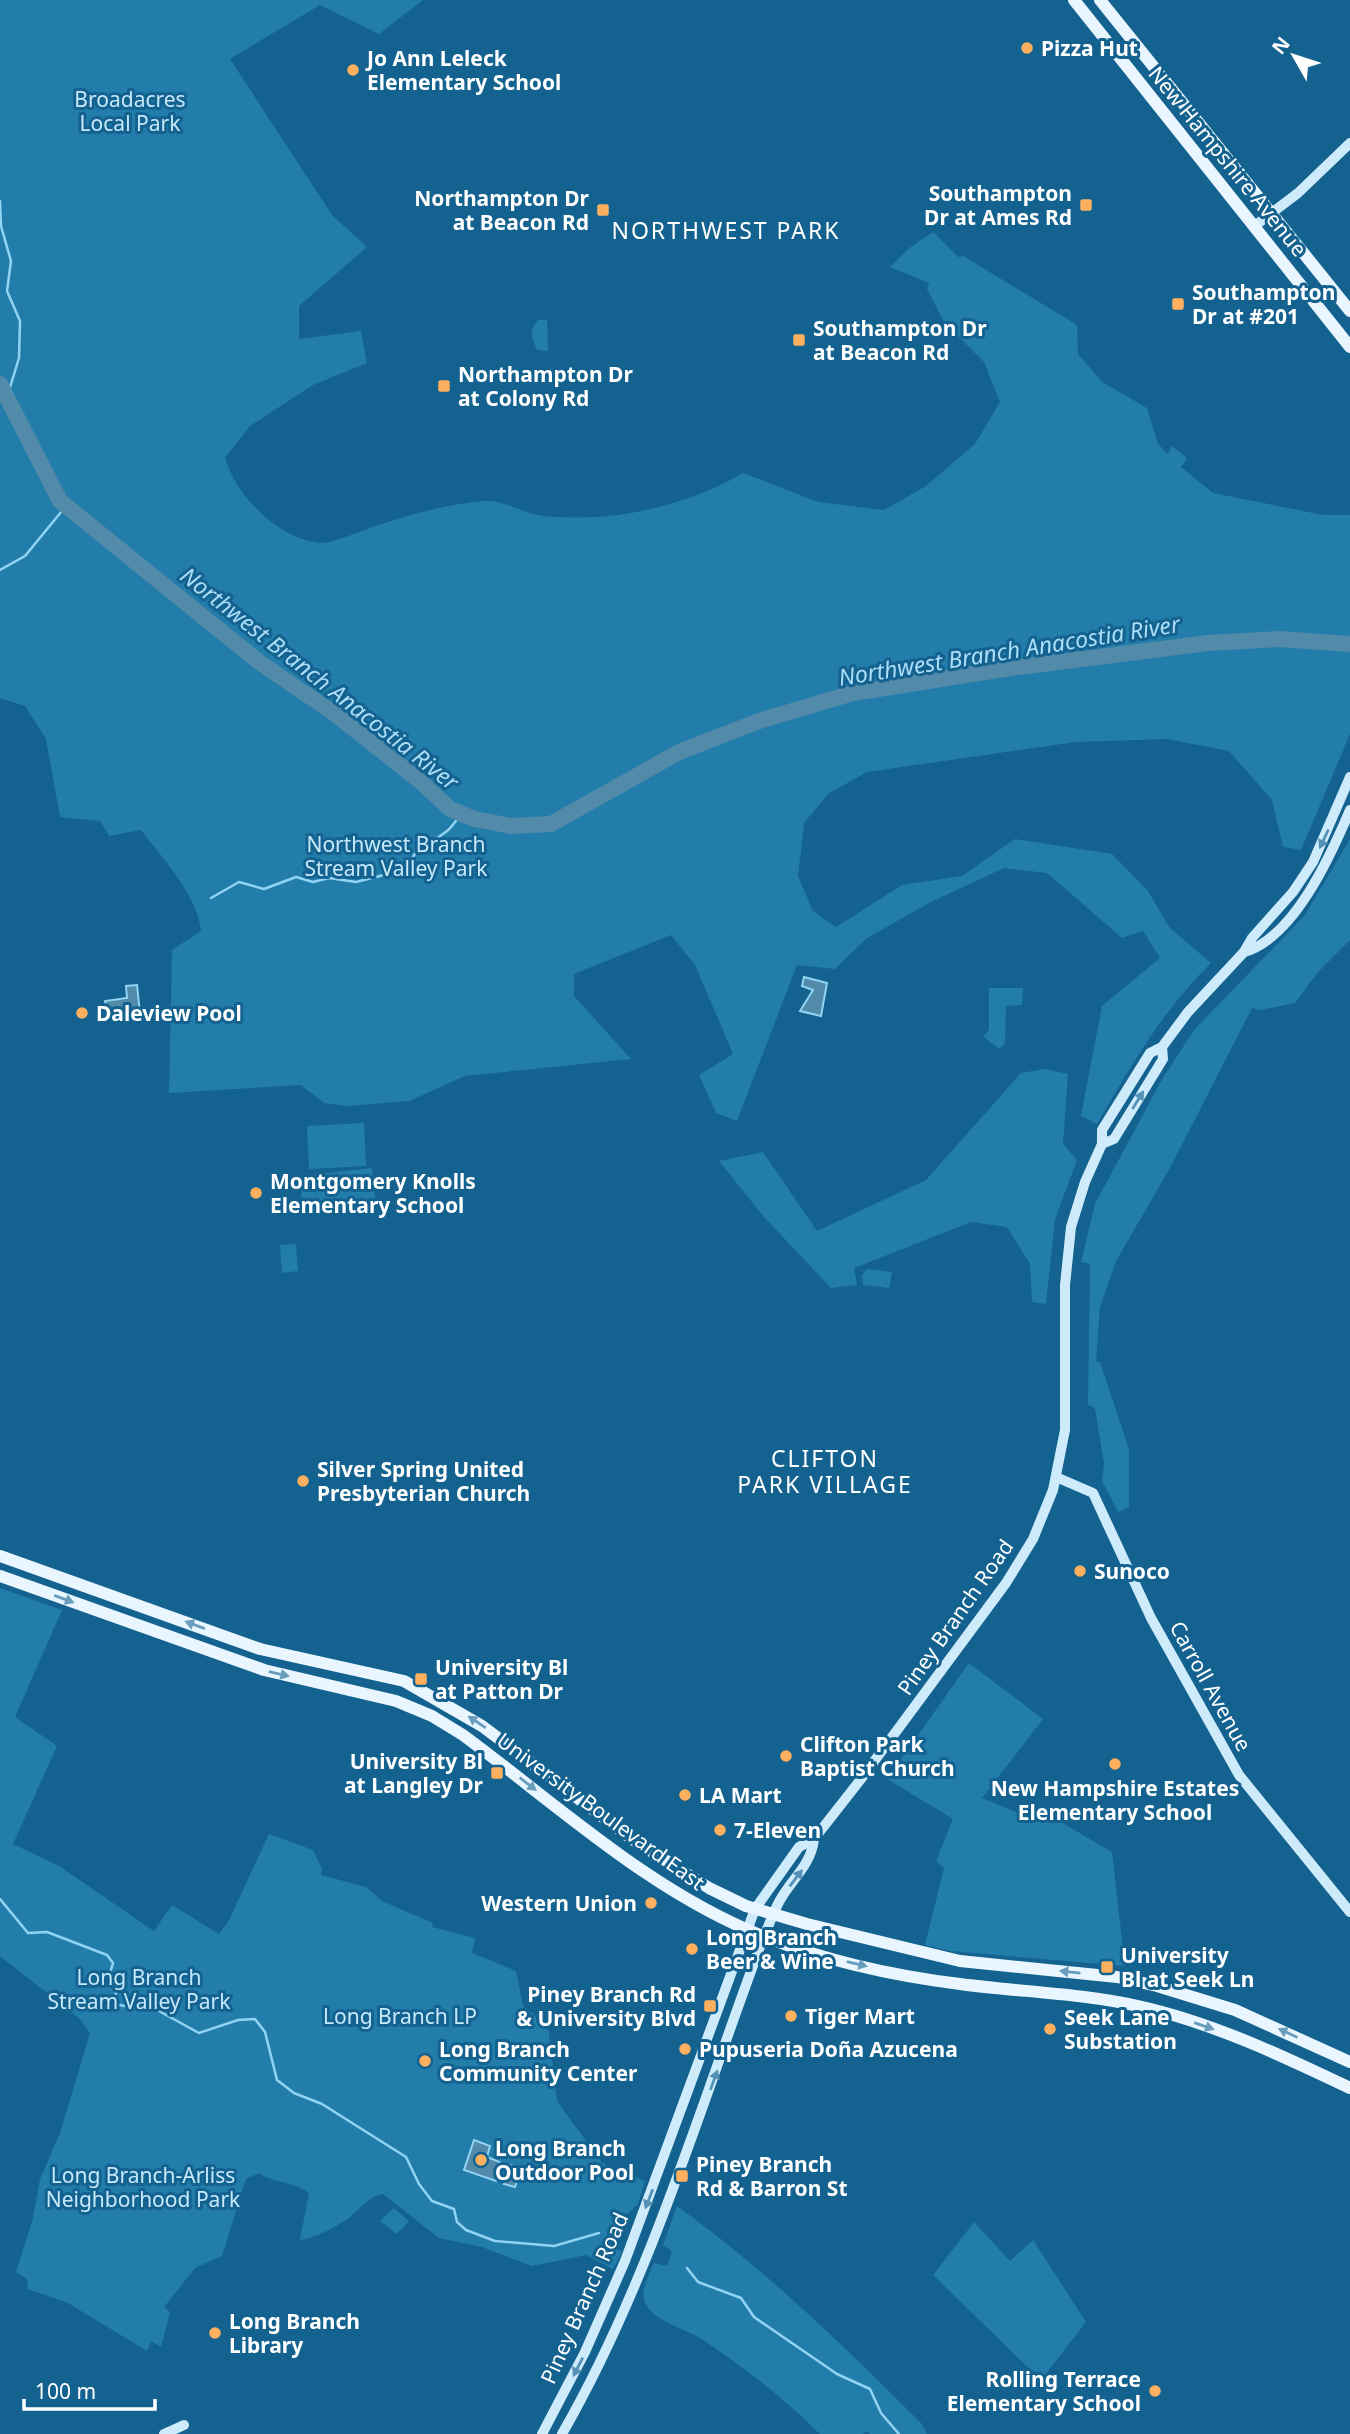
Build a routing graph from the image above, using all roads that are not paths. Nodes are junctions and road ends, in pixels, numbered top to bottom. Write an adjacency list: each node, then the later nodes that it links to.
1 (1074, 0): 5 (main road, New Hampshire Avenue)
2 (1100, 0): 4 (main road, New Hampshire Avenue)
3 (1350, 143): 4 (main road)
4 (1272, 213): 5 (main road); 6 (main road, New Hampshire Avenue)
5 (1256, 225): 7 (main road, New Hampshire Avenue)
6 (1350, 311)
7 (1350, 347)
8 (1350, 777): 10 (main road, Piney Branch Road, one-way to 10)
9 (1350, 810): 10 (main road, Piney Branch Road)
10 (1244, 952): 11 (main road, Piney Branch Road)
11 (1056, 1478): 14 (main road, Piney Branch Road); 16 (main road, Carroll Avenue)
12 (0, 1556): 15 (main road, University Boulevard East, one-way to 12)
13 (0, 1576): 18 (main road, University Boulevard East, one-way to 18)
14 (814, 1839): 15 (main road, Piney Branch Road); 17 (main road, Piney Branch Road, one-way to 14)
15 (755, 1909): 17 (main road, University Boulevard East); 18 (main road, Piney Branch Road)
16 (1350, 1912)
17 (773, 1915): 19 (main road, Piney Branch Road); 20 (main road, University Boulevard East, one-way to 17)
18 (746, 1928): 19 (main road, University Boulevard East); 24 (main road, Piney Branch Road, one-way to 24)
19 (764, 1936): 21 (main road, University Boulevard East, one-way to 21); 25 (main road, Piney Branch Road, one-way to 19)
20 (1350, 2062)
21 (1350, 2088)
22 (184, 2425): 23 (main road)
23 (164, 2434)
24 (541, 2434)
25 (562, 2434)

